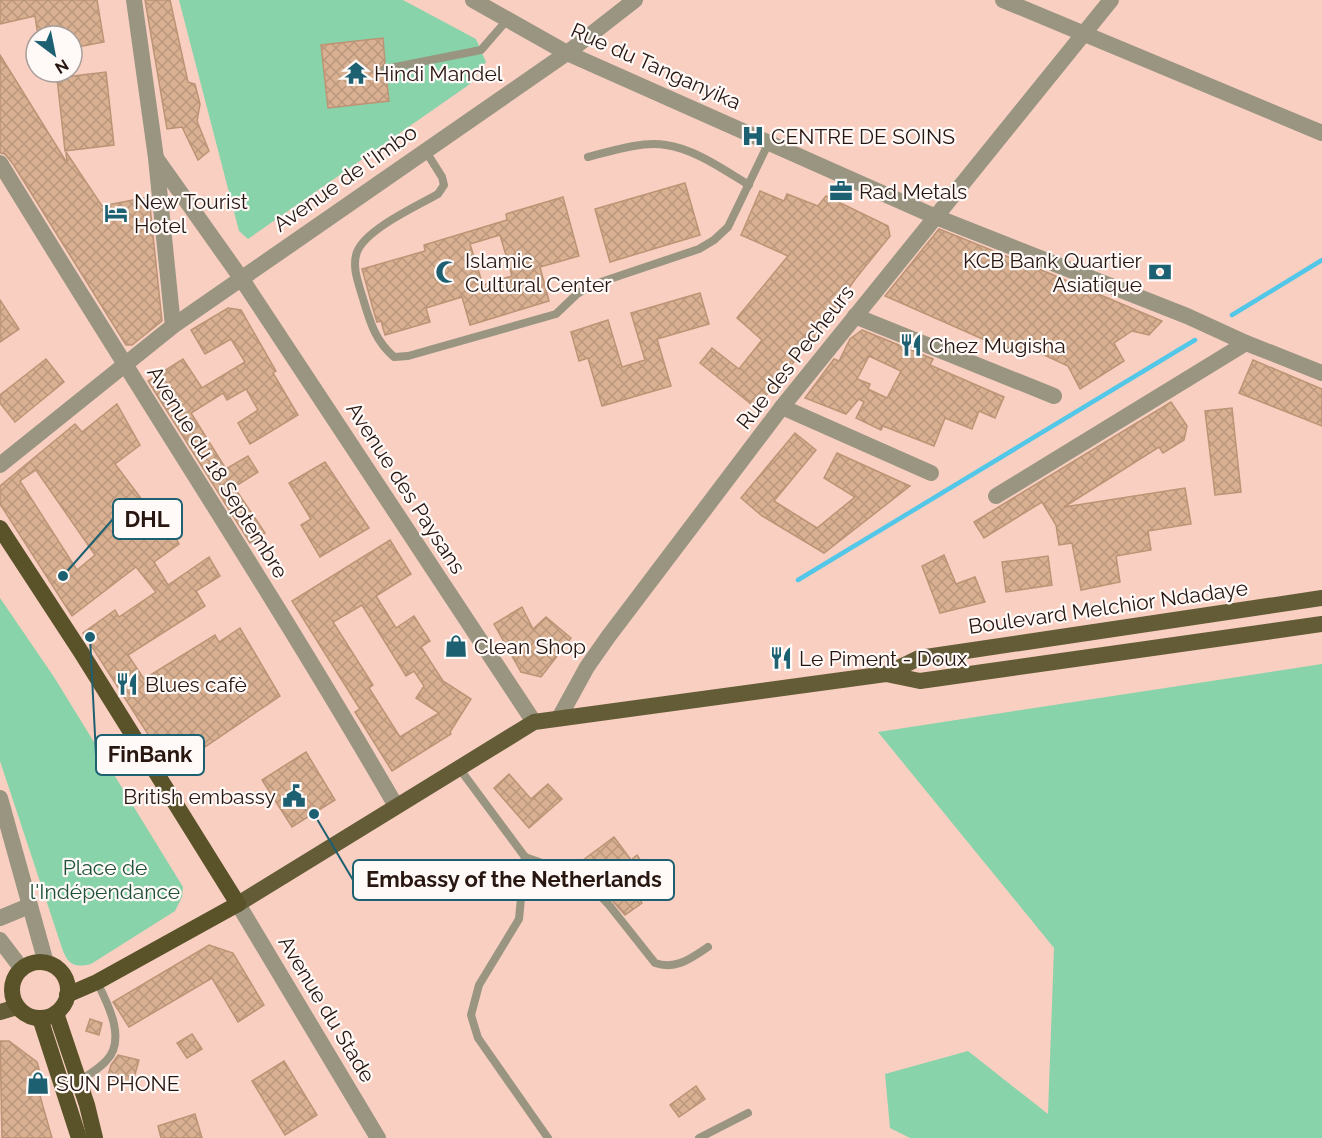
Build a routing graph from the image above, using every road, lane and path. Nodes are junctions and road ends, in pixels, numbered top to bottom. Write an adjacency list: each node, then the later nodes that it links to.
1 (134, 0): 14 (street)
2 (473, 0): 6 (street, Rue du Tanganyika)
3 (635, 0): 8 (street, Avenue de l'Imbo)
4 (1003, 0): 7 (street)
5 (1111, 0): 7 (street, Rue des Pecheurs)
6 (508, 19): 8 (street, Rue du Tanganyika); 9 (lane)
7 (1081, 35): 10 (street); 17 (street, Rue des Pecheurs)
8 (567, 53): 11 (street, Rue du Tanganyika); 12 (street, Avenue de l'Imbo)
9 (386, 69)
10 (1322, 133)
11 (769, 142): 16 (lane); 17 (street, Rue du Tanganyika)
12 (425, 150): 16 (lane); 18 (street, Avenue de l'Imbo)
13 (588, 157): 16 (lane)
14 (156, 158): 18 (street, Avenue des Paysans); 20 (street)
15 (0, 163): 22 (street, Avenue du 18 Septembre)
16 (749, 185)
17 (936, 217): 19 (street, Rue des Pecheurs); 21 (street, Rue du Tanganyika)
18 (241, 278): 20 (street, Avenue de l'Imbo); 34 (street, Avenue des Paysans)
19 (855, 316): 24 (street); 25 (street, Rue des Pecheurs)
20 (173, 326): 22 (street, Avenue de l'Imbo)
21 (1246, 344): 23 (street, Rue du Tanganyika); 28 (street)
22 (123, 364): 26 (street, Avenue de l'Imbo); 37 (street, Avenue du 18 Septembre)
23 (1322, 373)
24 (1054, 396)
25 (782, 407): 27 (street); 33 (street, Rue des Pecheurs)
26 (0, 465)
27 (931, 473)
28 (996, 496)
29 (0, 528): 39 (highway)
30 (1322, 598): 32 (main road, Boulevard Melchior Ndadaye)
31 (1322, 624): 32 (main road)
32 (885, 674): 33 (main road, Boulevard Melchior Ndadaye)
33 (559, 718): 34 (main road, Boulevard Melchior Ndadaye)
34 (534, 722): 35 (main road, Boulevard Melchior Ndadaye)
35 (459, 768): 37 (main road, Boulevard Melchior Ndadaye); 38 (lane)
36 (0, 798): 40 (street)
37 (396, 806): 39 (main road, Boulevard Melchior Ndadaye)
38 (525, 857): 43 (lane); 56 (lane)
39 (238, 904): 46 (highway); 55 (street, Avenue du Stade)
40 (29, 906): 41 (street); 44 (street)
41 (0, 918)
42 (0, 940): 45 (street)
43 (708, 947)
44 (46, 963): 45 (highway); 47 (highway)
45 (22, 969): 48 (highway)
46 (97, 982): 47 (highway); 51 (lane)
47 (67, 995): 50 (highway)
48 (17, 1007): 49 (main road); 50 (highway)
49 (0, 1012)
50 (48, 1016): 51 (highway); 53 (highway)
51 (80, 1081): 54 (highway)
52 (748, 1113): 57 (lane)
53 (79, 1138)
54 (95, 1138)
55 (378, 1138)
56 (548, 1138)
57 (699, 1138)

